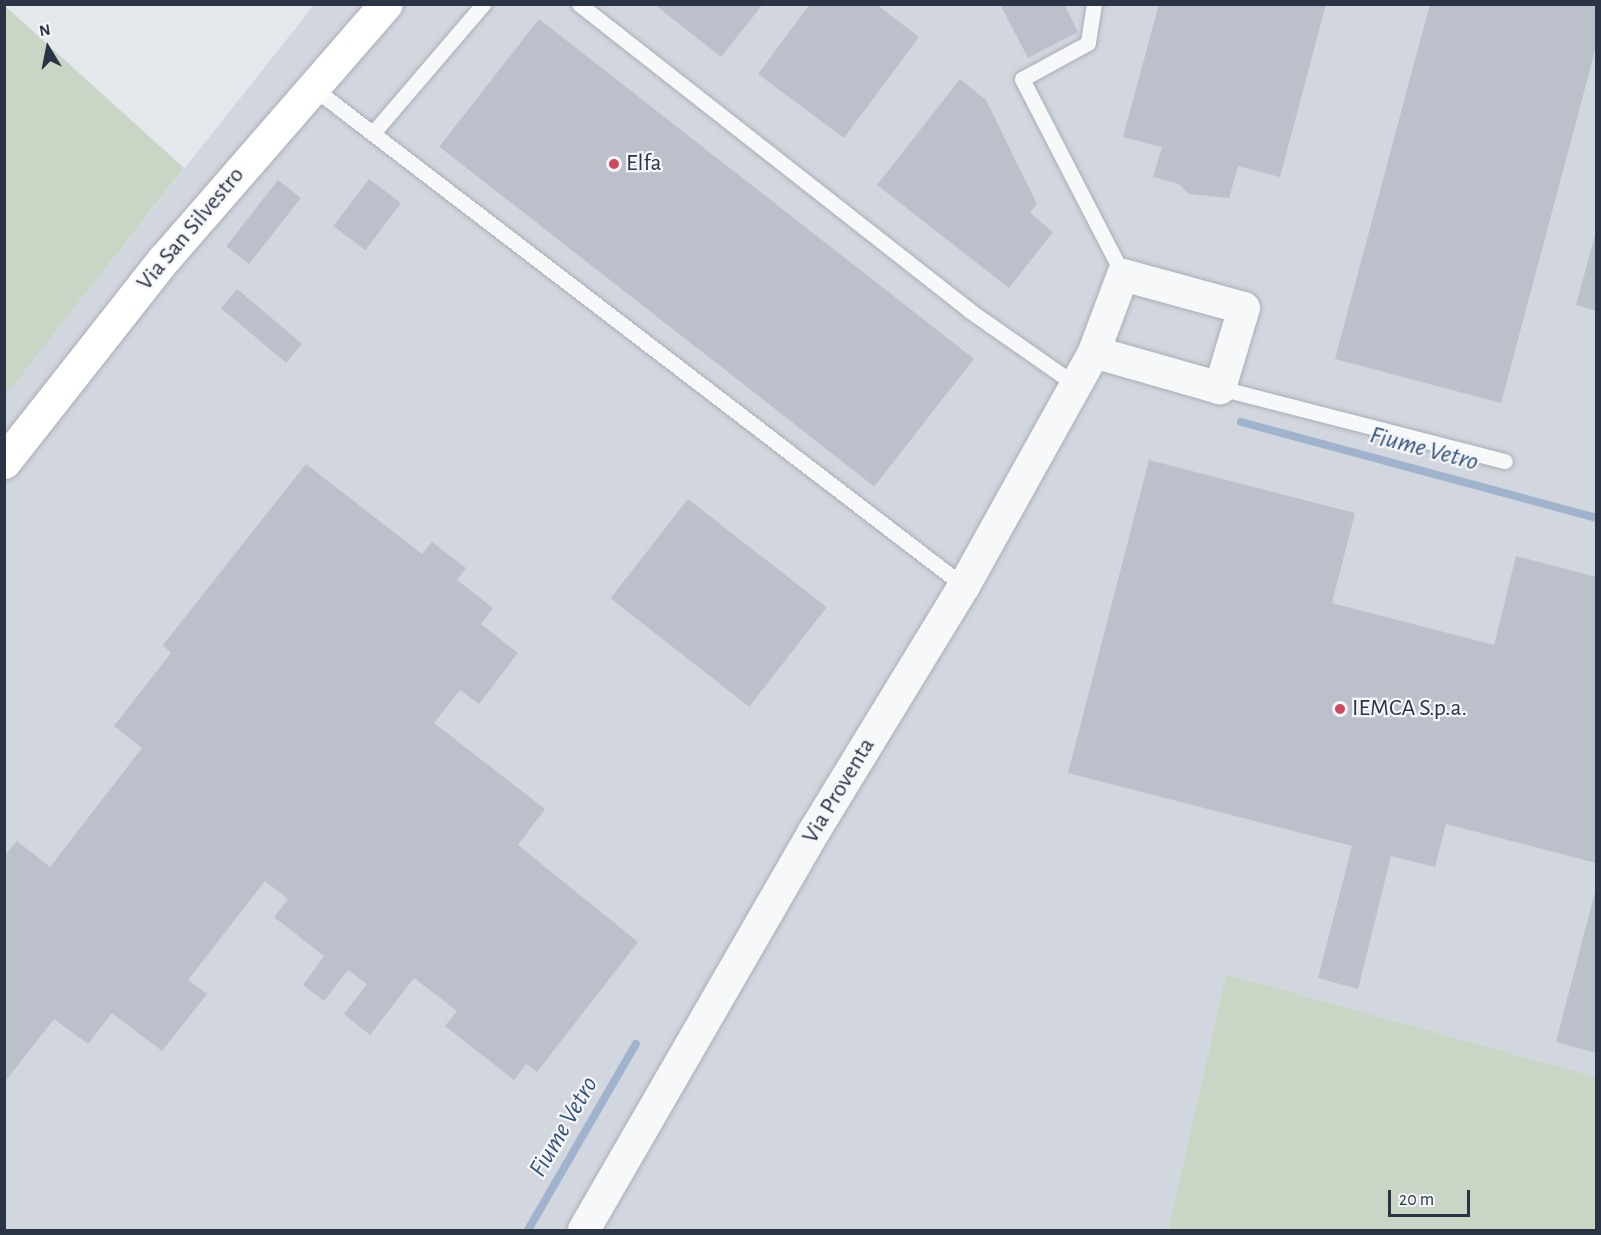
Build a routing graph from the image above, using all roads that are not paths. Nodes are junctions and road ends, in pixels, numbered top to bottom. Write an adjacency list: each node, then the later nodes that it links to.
1 (386, 4): 5 (main road, Via San Silvestro)
2 (483, 4): 6 (lane)
3 (579, 4): 9 (lane)
4 (1094, 4): 7 (lane)
5 (312, 87): 6 (lane); 12 (main road, Via San Silvestro)
6 (373, 133): 13 (lane)
7 (1123, 275): 8 (street, Via Proventa); 10 (street)
8 (1094, 352): 9 (street, Via Proventa); 10 (street)
9 (1076, 386): 13 (street, Via Proventa)
10 (1220, 388): 11 (lane)
11 (1505, 461)
12 (4, 462)
13 (964, 586): 14 (street, Via Proventa)
14 (584, 1230)

